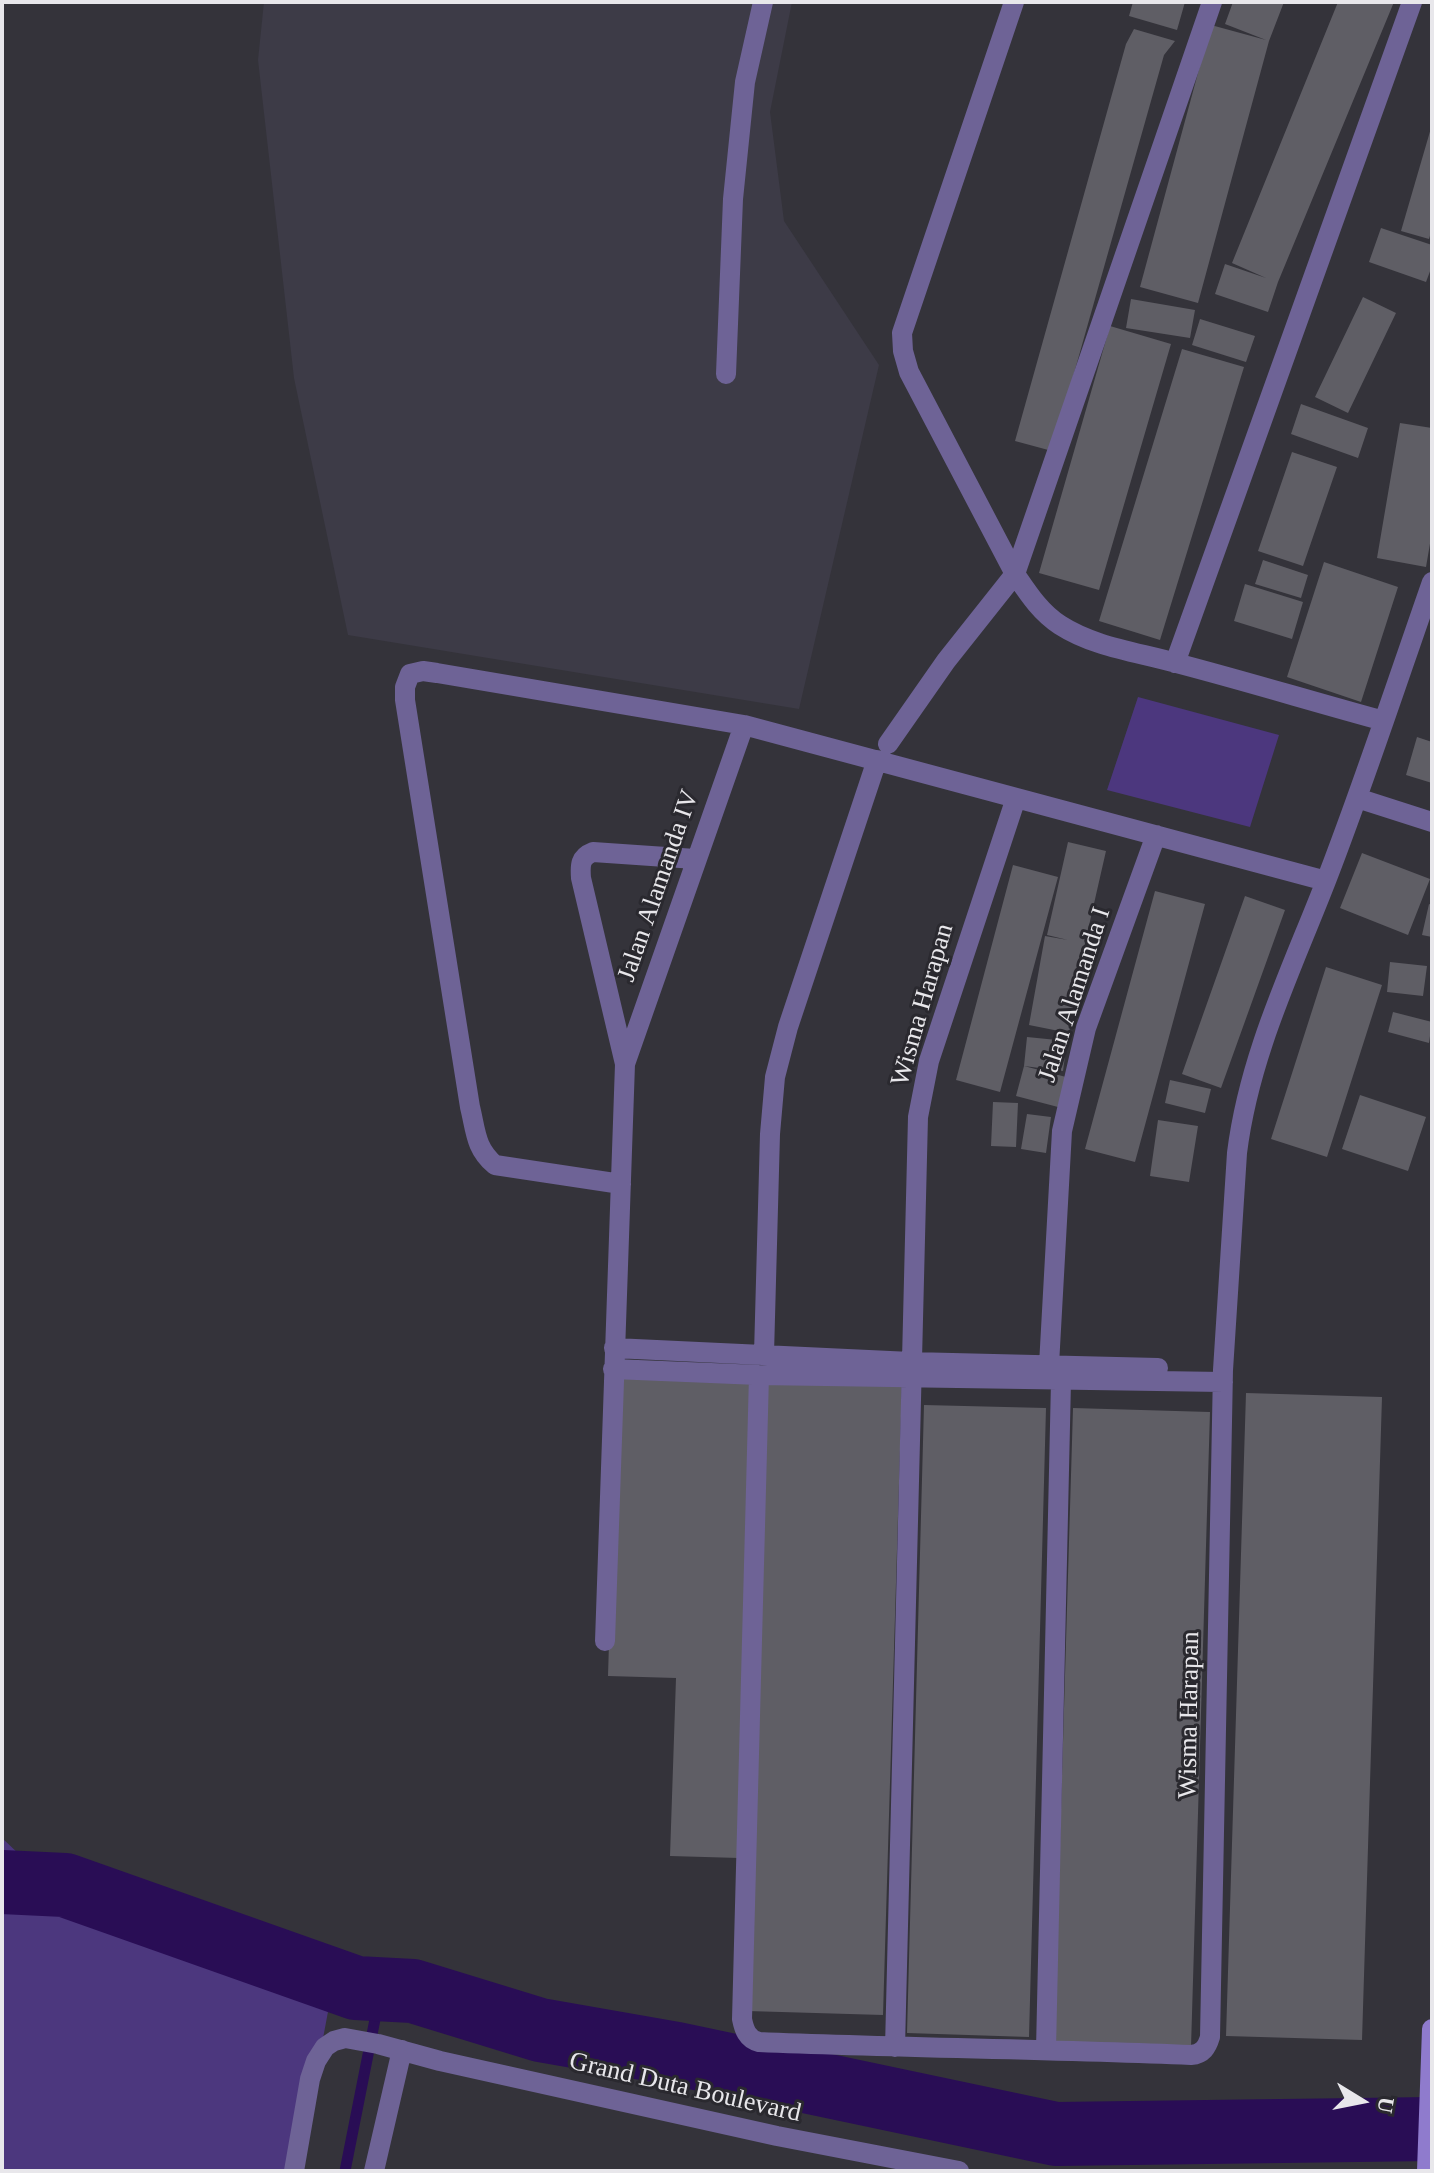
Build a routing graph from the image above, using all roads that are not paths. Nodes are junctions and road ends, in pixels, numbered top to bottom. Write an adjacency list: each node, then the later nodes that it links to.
1 (763, 2): 5 (street)
2 (1014, 2): 6 (street)
3 (1212, 2): 6 (street)
4 (1412, 2): 8 (street)
5 (726, 374)
6 (1015, 574): 8 (street); 11 (street)
7 (1432, 582): 9 (street, Wisma Harapan)
8 (1175, 663): 9 (street)
9 (1384, 721): 13 (street, Wisma Harapan)
10 (744, 725): 11 (street); 16 (street, Jalan Alamanda IV); 19 (street)
11 (883, 752): 12 (street); 20 (street)
12 (1016, 798): 15 (street); 22 (street, Wisma Harapan)
13 (1357, 798): 14 (street); 17 (street, Wisma Harapan)
14 (1432, 822)
15 (1156, 835): 17 (street); 23 (street, Jalan Alamanda I)
16 (695, 859): 18 (street, Jalan Alamanda IV); 18 (street)
17 (1326, 881): 25 (street, Wisma Harapan)
18 (625, 1064): 19 (street)
19 (621, 1184): 21 (street)
20 (764, 1354): 21 (street); 22 (street)
21 (614, 1358): 24 (street); 26 (street)
22 (911, 1370): 23 (street); 24 (street); 28 (street, Wisma Harapan)
23 (1055, 1373): 25 (street); 29 (street)
24 (759, 1375): 28 (street, Wisma Harapan)
25 (1223, 1376): 29 (street, Wisma Harapan)
26 (605, 1641)
27 (1432, 2029): 34 (main road)
28 (895, 2047): 29 (street, Wisma Harapan)
29 (1046, 2049)
30 (402, 2050): 31 (street, Grand Duta Boulevard); 32 (street); 33 (street, Grand Duta Boulevard)
31 (294, 2171)
32 (374, 2171)
33 (959, 2171)
34 (1427, 2171)

